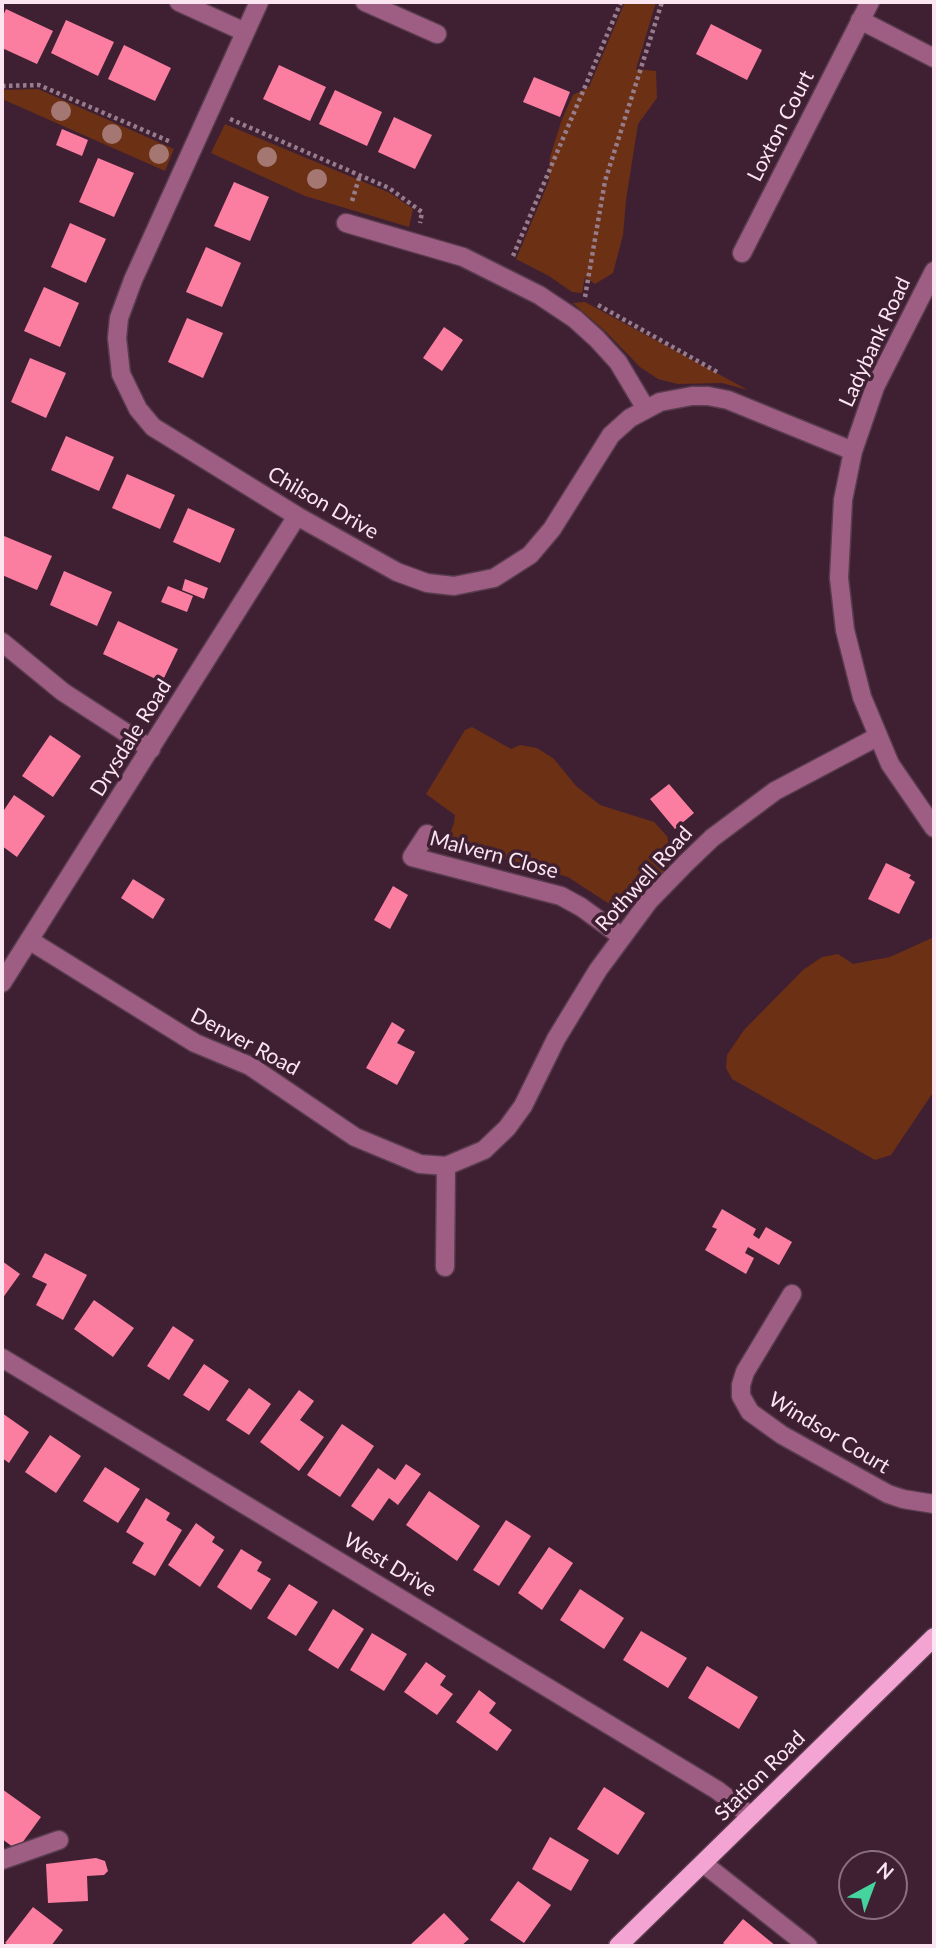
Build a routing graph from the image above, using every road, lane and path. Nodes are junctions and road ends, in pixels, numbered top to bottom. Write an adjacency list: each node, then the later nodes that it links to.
1 (179, 2): 8 (street)
2 (259, 2): 8 (street, Chilson Drive)
3 (365, 2): 9 (street)
4 (621, 2): 18 (path)
5 (662, 2): 19 (path)
6 (870, 2): 7 (street, Loxton Court)
7 (860, 20): 10 (street); 16 (street, Loxton Court)
8 (244, 32): 12 (street, Chilson Drive)
9 (437, 34)
10 (934, 58)
11 (2, 86): 13 (path)
12 (210, 110): 13 (street, Chilson Drive); 15 (path)
13 (192, 150): 24 (street, Chilson Drive)
14 (346, 223): 15 (street)
15 (416, 244): 18 (street)
16 (742, 253)
17 (934, 271): 23 (street, Ladybank Road)
18 (504, 276): 22 (street)
19 (573, 296)
20 (597, 305): 21 (path)
21 (720, 373)
22 (646, 408): 23 (street, Chilson Drive); 24 (street, Chilson Drive)
23 (853, 451): 26 (street, Ladybank Road)
24 (297, 516): 27 (street, Drysdale Road)
25 (2, 642): 27 (street)
26 (877, 737): 28 (street, Ladybank Road); 30 (street, Rothwell Road)
27 (150, 749): 31 (street, Drysdale Road)
28 (934, 828)
29 (426, 834): 30 (street, Malvern Close)
30 (621, 936): 33 (street, Rothwell Road)
31 (29, 940): 32 (street, Drysdale Road); 33 (street, Denver Road)
32 (2, 983)
33 (446, 1166): 34 (street)
34 (445, 1267)
35 (792, 1294): 37 (street, Windsor Court)
36 (2, 1358): 39 (street, West Drive)
37 (934, 1504)
38 (934, 1637): 39 (main road, Station Road)
39 (751, 1816): 42 (main road, Station Road)
40 (59, 1840): 41 (street)
41 (2, 1860)
42 (704, 1864): 43 (main road, Station Road); 44 (street)
43 (618, 1946)
44 (808, 1946)

